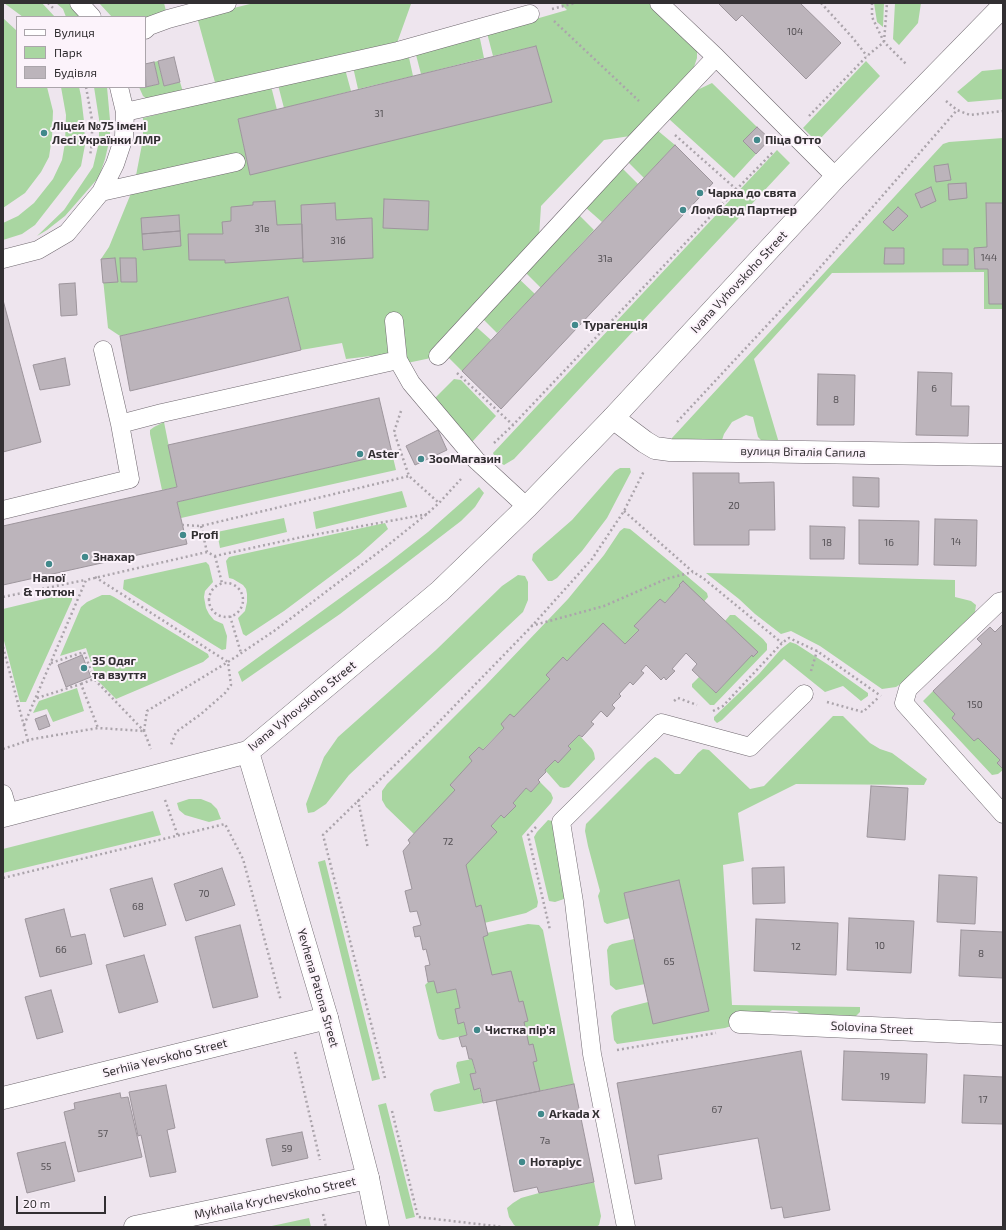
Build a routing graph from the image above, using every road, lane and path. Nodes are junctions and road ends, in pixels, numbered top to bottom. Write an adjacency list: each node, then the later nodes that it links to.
1 (78, 3): 10 (lane)
2 (227, 3): 11 (lane)
3 (575, 3): 9 (path)
4 (659, 3): 14 (lane)
5 (821, 3): 13 (path)
6 (872, 3): 12 (path)
7 (887, 3): 12 (path)
8 (1003, 6): 26 (main road, Ivana Vyhovskoho Street)
9 (537, 13): 21 (lane); 22 (path)
10 (91, 16)
11 (146, 29)
12 (884, 42): 13 (path); 15 (path)
13 (866, 56): 23 (path)
14 (716, 57): 22 (lane); 23 (lane)
15 (899, 58)
16 (86, 88): 24 (path)
17 (119, 88): 21 (lane)
18 (948, 102): 19 (path)
19 (957, 110): 20 (path); 38 (path)
20 (1003, 111)
21 (125, 112): 28 (lane)
22 (658, 119): 27 (path); 32 (lane)
23 (792, 133): 26 (lane); 27 (path)
24 (88, 162)
25 (236, 162): 28 (lane)
26 (836, 177): 35 (main road, Ivana Vyhovskoho Street)
27 (736, 189): 37 (path)
28 (101, 192): 29 (lane)
29 (3, 259)
30 (394, 321): 33 (lane)
31 (103, 350): 36 (lane)
32 (438, 356): 37 (path)
33 (392, 360): 34 (lane); 36 (lane)
34 (411, 383): 40 (lane); 41 (path)
35 (613, 418): 38 (main road, вулиця Віталія Сапила); 43 (main road, Ivana Vyhovskoho Street)
36 (120, 424): 44 (lane)
37 (512, 425): 40 (path)
38 (655, 448): 39 (main road, вулиця Віталія Сапила); 45 (path)
39 (1003, 455)
40 (476, 460): 42 (path); 43 (lane)
41 (409, 476): 42 (path); 48 (path)
42 (439, 503): 46 (path)
43 (527, 507): 78 (main road, Ivana Vyhovskoho Street)
44 (3, 510)
45 (624, 511): 51 (path); 58 (path)
46 (428, 513): 50 (path); 61 (path)
47 (182, 525): 48 (path)
48 (201, 526): 49 (path)
49 (208, 552): 50 (path); 52 (path)
50 (216, 556): 54 (path)
51 (693, 572): 58 (path); 59 (path)
52 (95, 577): 53 (path); 62 (path)
53 (86, 580): 55 (path); 63 (path)
54 (222, 583): 57 (path); 57 (path)
55 (3, 597)
56 (1003, 601): 70 (lane)
57 (230, 616): 61 (path)
58 (531, 627): 80 (path)
59 (782, 643): 67 (path); 72 (path)
60 (3, 647): 73 (path)
61 (241, 653): 62 (path)
62 (228, 662): 75 (path); 79 (path)
63 (51, 663): 64 (path); 68 (path)
64 (94, 679): 65 (path); 75 (path)
65 (80, 684): 68 (path); 74 (path)
66 (804, 694): 67 (path); 94 (lane)
67 (881, 696): 70 (path)
68 (36, 698): 73 (path)
69 (672, 702): 71 (path)
70 (904, 703): 83 (lane)
71 (702, 709)
72 (709, 713)
73 (24, 725): 76 (path)
74 (98, 728): 75 (path); 76 (path)
75 (144, 731)
76 (28, 741): 77 (path)
77 (3, 748)
78 (248, 752): 79 (main road, Ivana Vyhovskoho Street); 90 (main road, Yevhena Patona Street)
79 (159, 775): 82 (main road, Ivana Vyhovskoho Street)
80 (358, 799): 86 (path); 95 (path)
81 (166, 803): 85 (path)
82 (5, 808)
83 (1003, 814)
84 (539, 824): 88 (path)
85 (178, 836): 87 (path); 89 (path)
86 (368, 849)
87 (3, 878)
88 (551, 934)
89 (283, 1008)
90 (327, 1018): 96 (main road, Serhiia Yevskoho Street); 99 (main road, Yevhena Patona Street)
91 (740, 1022): 92 (main road, Solovina Street); 94 (path)
92 (1003, 1034)
93 (294, 1050): 98 (path)
94 (592, 1054): 103 (lane)
95 (385, 1078)
96 (3, 1098)
97 (392, 1111): 102 (path)
98 (322, 1167)
99 (368, 1178): 100 (main road, Mykhaila Krychevskoho Street); 101 (main road, Yevhena Patona Street)
100 (135, 1227)
101 (378, 1227)
102 (503, 1227)
103 (626, 1227)

